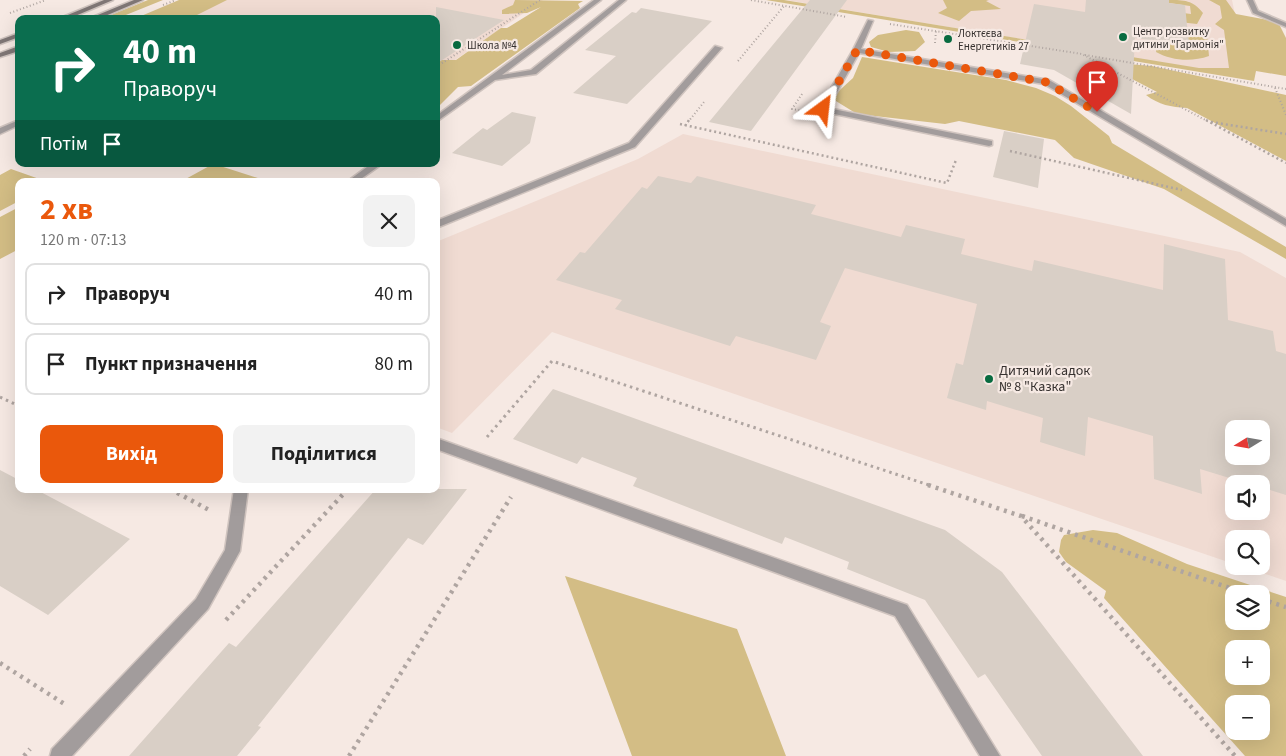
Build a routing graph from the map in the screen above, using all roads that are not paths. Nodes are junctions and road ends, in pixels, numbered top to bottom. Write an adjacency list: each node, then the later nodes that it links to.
1 (110, 0): 6 (street)
2 (140, 0): 7 (street)
3 (598, 0): 16 (street)
4 (623, 0): 16 (street)
5 (1250, 0): 9 (street)
6 (71, 15)
7 (101, 15)
8 (870, 21): 14 (street)
9 (1286, 24)
10 (15, 36): 11 (street)
11 (0, 42)
12 (718, 48): 23 (street)
13 (15, 49): 15 (street)
14 (857, 50): 20 (street); 24 (street)
15 (0, 55)
16 (493, 79): 17 (street)
17 (440, 117)
18 (15, 124): 19 (street)
19 (0, 131)
20 (989, 143)
21 (373, 167): 22 (street)
22 (356, 178)
23 (440, 223)
24 (1286, 223)
25 (440, 443): 28 (street)
26 (240, 493): 27 (street)
27 (59, 756)
28 (991, 756)

